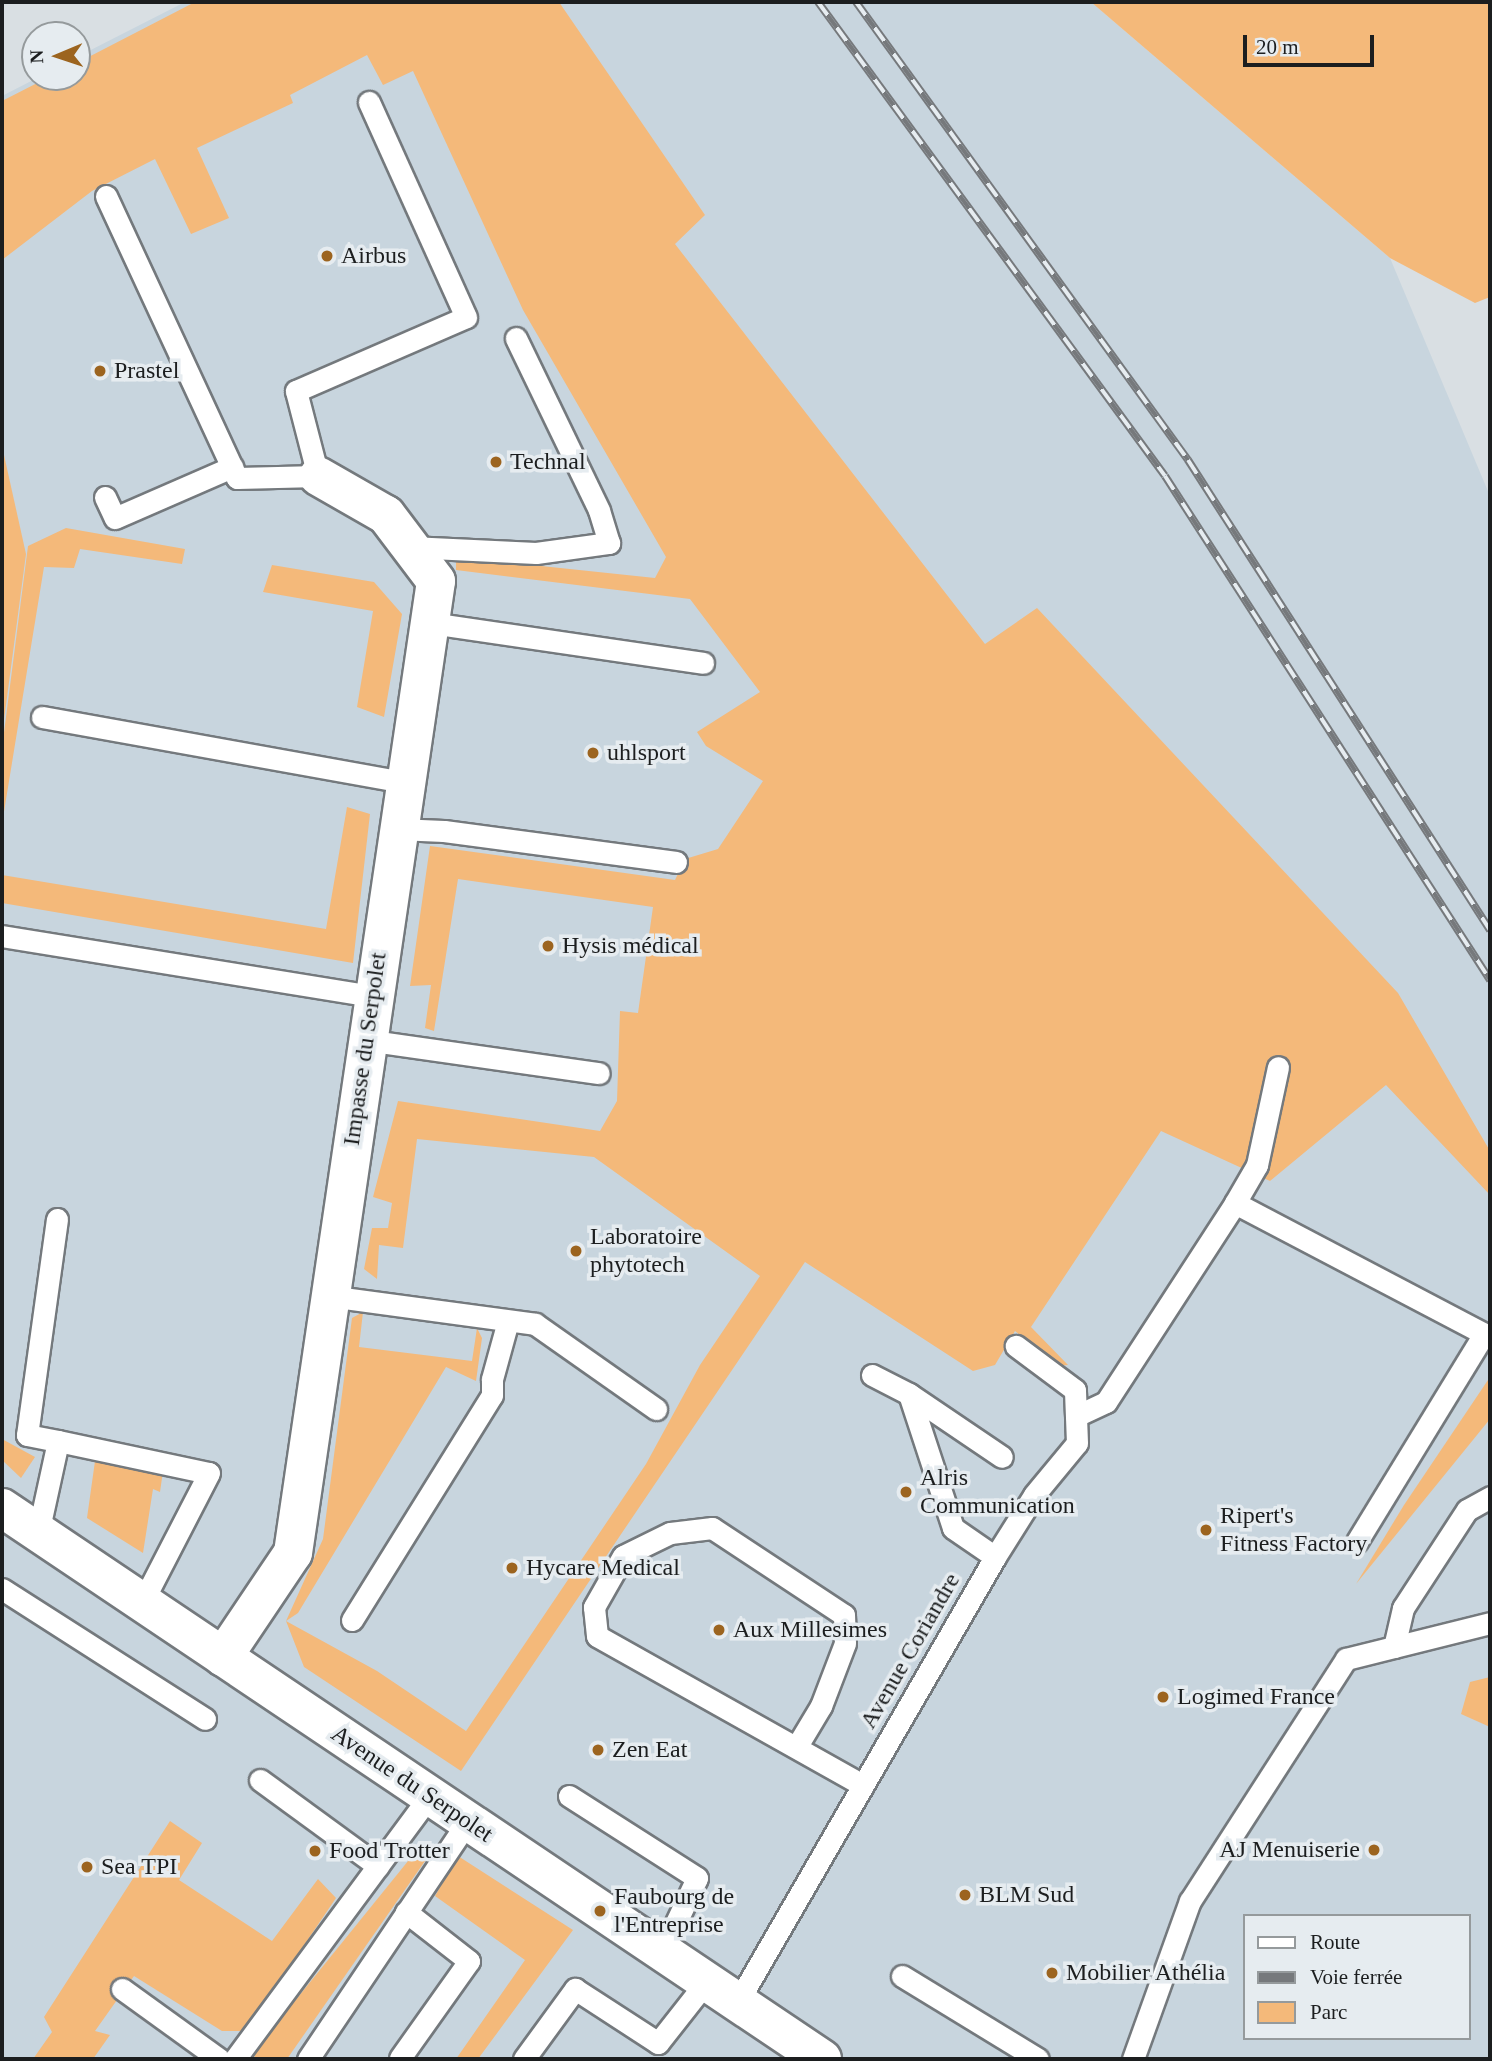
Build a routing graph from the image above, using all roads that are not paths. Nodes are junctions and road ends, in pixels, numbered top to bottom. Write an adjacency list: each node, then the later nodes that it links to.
1 (369, 103): 5 (lane)
2 (106, 196): 4 (lane)
3 (516, 338): 7 (lane)
4 (232, 467): 5 (lane); 6 (lane)
5 (317, 475): 7 (street, Impasse du Serpolet)
6 (105, 497)
7 (410, 547): 8 (street, Impasse du Serpolet)
8 (429, 623): 9 (lane); 11 (street, Impasse du Serpolet)
9 (703, 663)
10 (42, 716): 11 (lane)
11 (404, 782): 12 (street, Impasse du Serpolet)
12 (397, 829): 13 (lane); 15 (street, Impasse du Serpolet)
13 (676, 862)
14 (2, 936): 15 (lane)
15 (373, 996): 16 (street, Impasse du Serpolet)
16 (366, 1040): 18 (lane); 21 (street, Impasse du Serpolet)
17 (1278, 1068): 19 (lane)
18 (599, 1073)
19 (1235, 1203): 27 (lane); 33 (lane)
20 (57, 1219): 28 (lane)
21 (330, 1296): 22 (lane); 40 (street, Impasse du Serpolet)
22 (508, 1321): 26 (lane); 37 (lane)
23 (1016, 1346): 27 (lane, Avenue Coriandre)
24 (872, 1375): 25 (lane)
25 (909, 1394): 29 (lane); 34 (lane)
26 (656, 1409)
27 (1076, 1416): 34 (lane, Avenue Coriandre)
28 (58, 1441): 32 (lane); 36 (lane)
29 (1003, 1457)
30 (1490, 1497): 39 (lane)
31 (2, 1508): 32 (street, Avenue du Serpolet)
32 (38, 1533): 36 (street, Avenue du Serpolet)
33 (1357, 1541)
34 (995, 1557): 44 (lane, Avenue Coriandre)
35 (2, 1589): 41 (lane)
36 (142, 1603): 40 (street, Avenue du Serpolet)
37 (352, 1620)
38 (1490, 1623): 39 (lane)
39 (1394, 1647): 62 (lane)
40 (223, 1657): 45 (street, Avenue du Serpolet)
41 (205, 1719)
42 (797, 1746): 42 (lane); 44 (lane)
43 (260, 1780): 48 (lane)
44 (863, 1784): 54 (lane, Avenue Coriandre)
45 (430, 1796): 47 (street, Avenue du Serpolet); 48 (lane)
46 (569, 1796): 50 (lane)
47 (468, 1821): 49 (lane); 50 (street, Avenue du Serpolet)
48 (378, 1866): 57 (lane)
49 (406, 1912): 55 (lane); 58 (lane)
50 (662, 1952): 52 (street, Avenue du Serpolet)
51 (902, 1976): 61 (lane)
52 (706, 1982): 54 (street, Avenue du Serpolet); 59 (lane)
53 (122, 1989): 56 (lane)
54 (737, 2003): 60 (street, Avenue du Serpolet)
55 (400, 2058)
56 (219, 2059)
57 (235, 2059)
58 (308, 2059)
59 (524, 2059)
60 (822, 2059)
61 (1038, 2059)
62 (1133, 2059)

